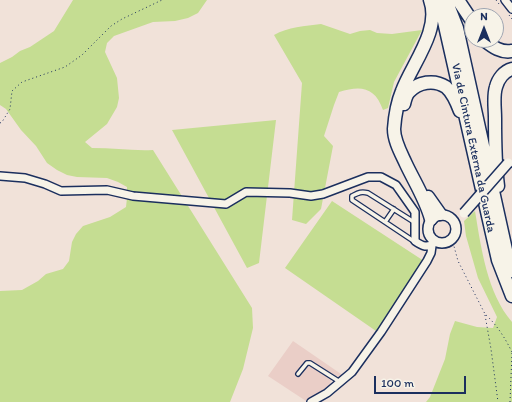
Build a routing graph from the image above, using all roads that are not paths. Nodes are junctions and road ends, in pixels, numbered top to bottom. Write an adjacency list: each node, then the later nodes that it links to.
1 (430, 0): 15 (highway)
2 (436, 0): 11 (highway, Via de Cintura Externa da Guarda)
3 (446, 0): 21 (highway, Via de Cintura Externa da Guarda)
4 (458, 0): 6 (highway)
5 (505, 0): 7 (street)
6 (464, 9)
7 (512, 9)
8 (495, 48): 9 (highway)
9 (512, 51)
10 (512, 69): 21 (highway)
11 (470, 135): 15 (highway); 23 (highway, Via de Cintura Externa da Guarda)
12 (510, 160): 16 (street, bridge)
13 (0, 176): 18 (street)
14 (394, 209): 17 (lane); 17 (lane); 18 (lane)
15 (436, 217): 16 (street); 20 (street)
16 (454, 221): 20 (street)
17 (385, 222): 19 (lane)
18 (416, 223): 19 (street)
19 (415, 241): 20 (street)
20 (434, 244): 25 (street)
21 (508, 259): 22 (highway, Via de Cintura Externa da Guarda)
22 (512, 271)
23 (512, 296)
24 (298, 374): 25 (lane)
25 (340, 382): 26 (street)
26 (311, 402)

